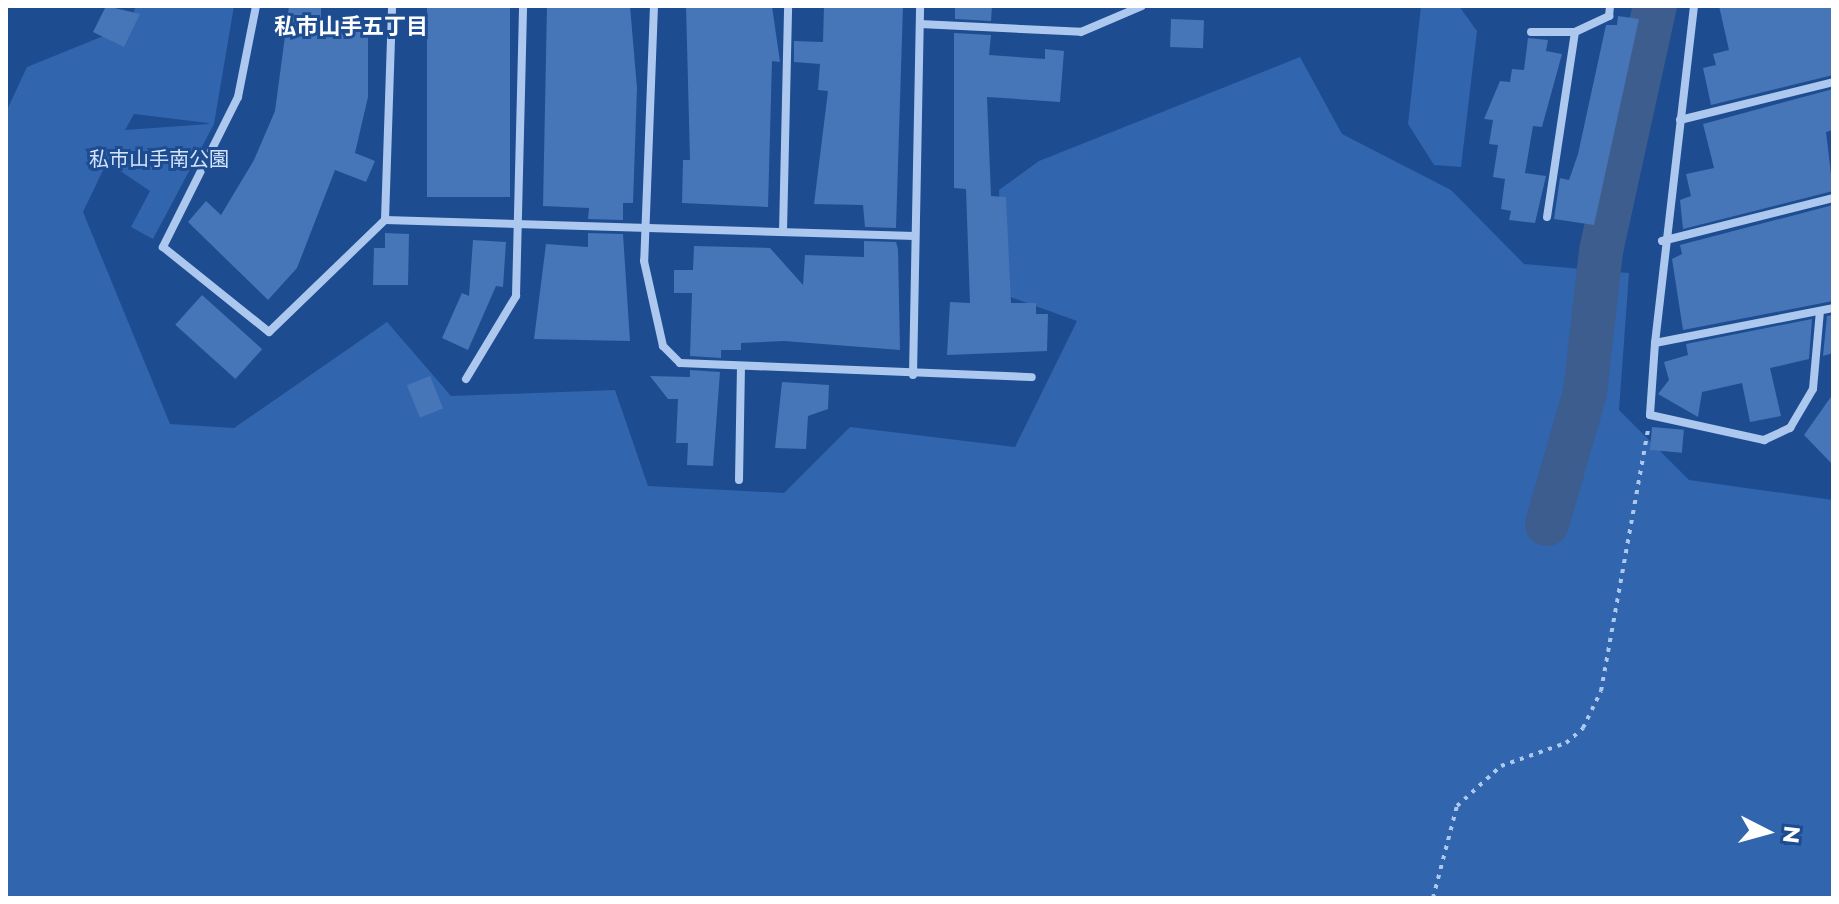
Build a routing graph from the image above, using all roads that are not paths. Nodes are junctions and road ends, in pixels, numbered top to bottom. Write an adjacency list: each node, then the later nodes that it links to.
1 (256, 6): 17 (street)
2 (392, 6): 17 (street)
3 (523, 6): 18 (street)
4 (654, 6): 19 (street)
5 (788, 6): 20 (street)
6 (920, 6): 10 (street)
7 (1142, 6): 10 (street)
8 (1610, 6): 12 (street)
9 (1694, 6): 14 (street)
10 (920, 24): 21 (street)
11 (1531, 32): 12 (street)
12 (1575, 32): 16 (street)
13 (1833, 82): 14 (street)
14 (1680, 120): 22 (street)
15 (1833, 198): 22 (street)
16 (1547, 217)
17 (385, 220): 18 (street)
18 (518, 224): 19 (street); 29 (street)
19 (649, 228): 20 (street); 26 (street)
20 (783, 232): 21 (street)
21 (915, 236): 27 (street)
22 (1662, 241): 25 (street)
23 (1833, 308): 24 (street)
24 (1820, 311): 25 (street); 25 (street)
25 (1655, 343)
26 (741, 370): 27 (street); 30 (street)
27 (913, 375): 28 (street)
28 (1032, 377)
29 (466, 379)
30 (739, 480)

